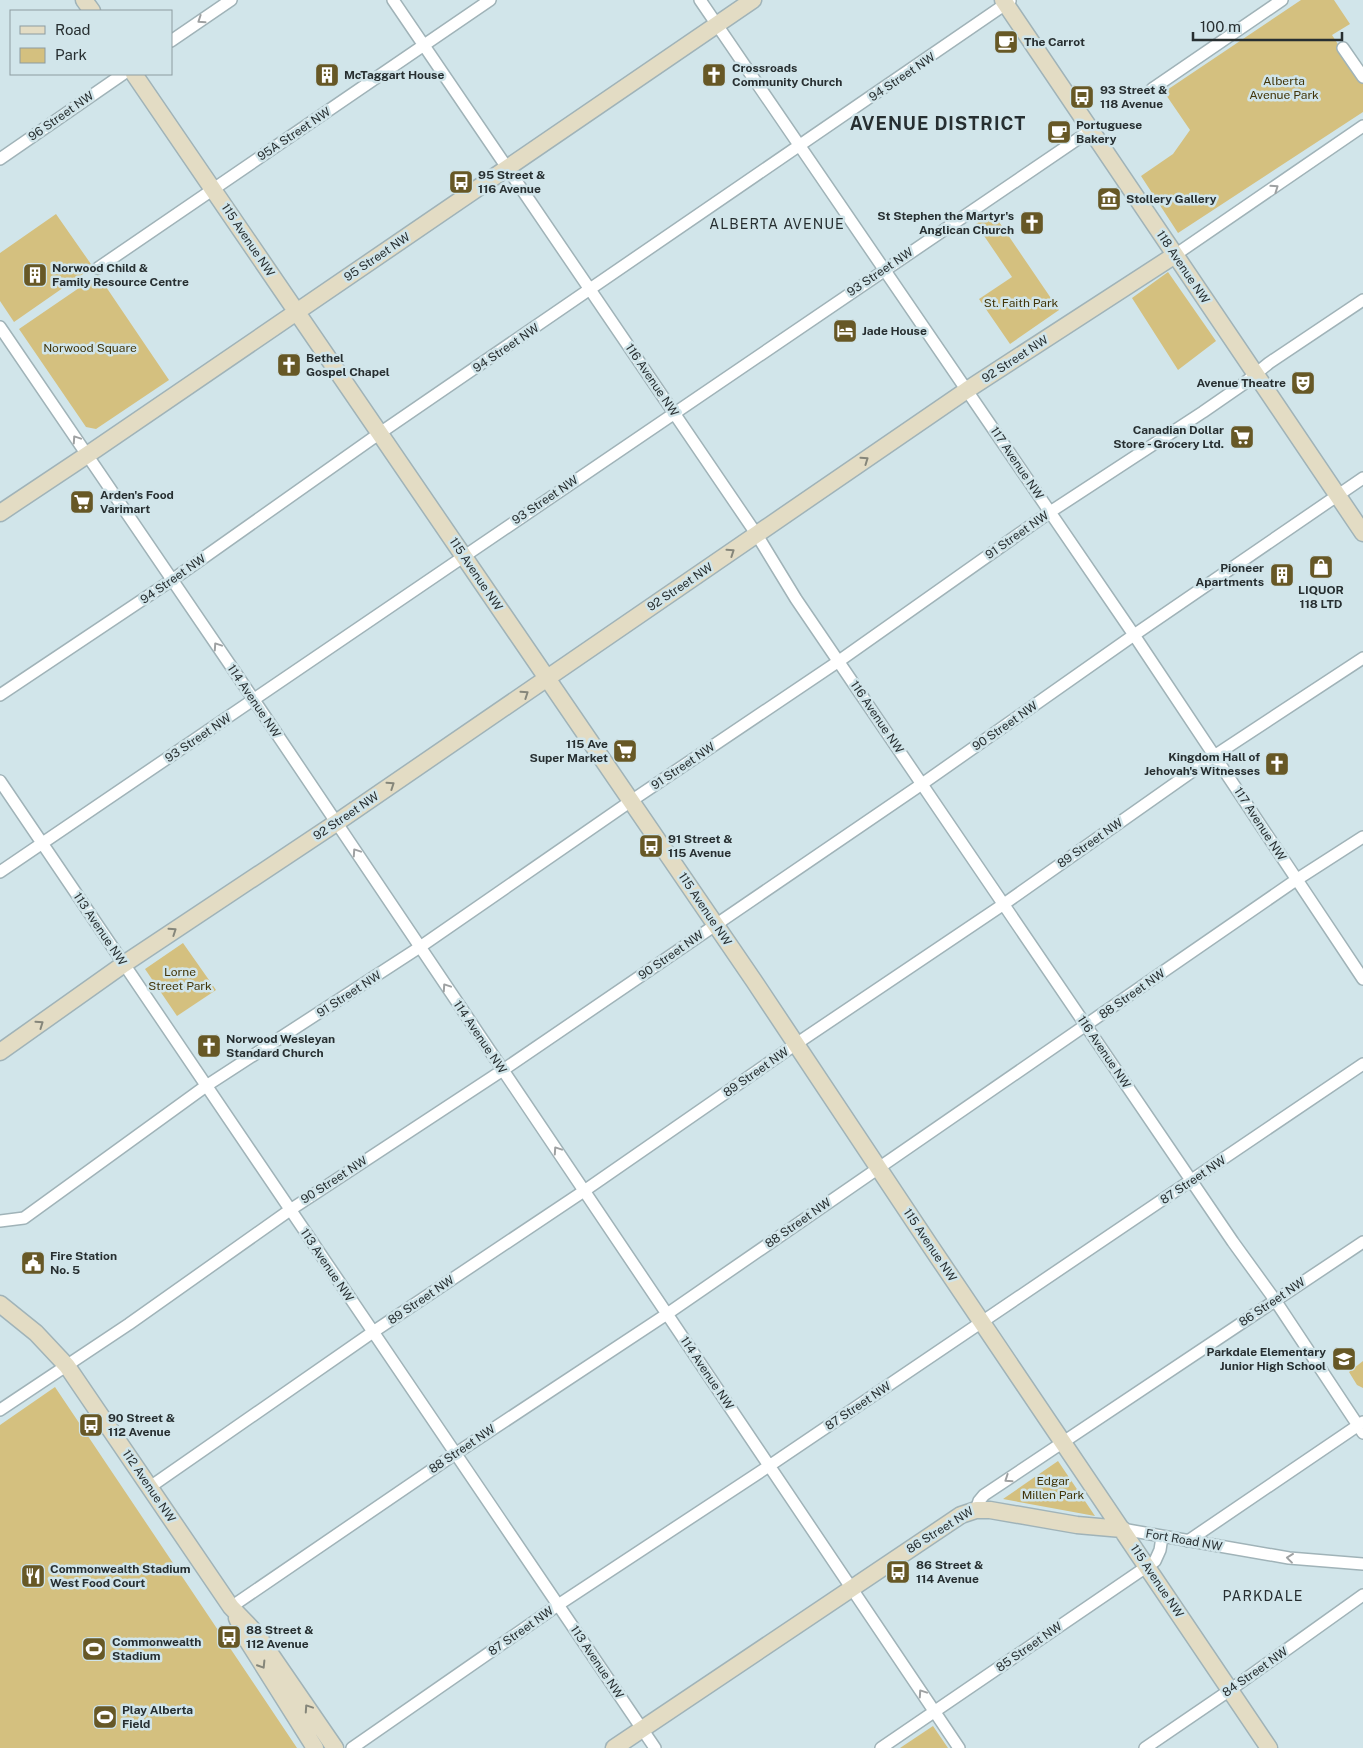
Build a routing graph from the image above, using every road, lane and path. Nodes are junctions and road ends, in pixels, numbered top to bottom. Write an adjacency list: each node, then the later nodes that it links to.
1 (231, 0): 9 (street, one-way to 9)
2 (393, 0): 10 (street, 116 Avenue NW)
3 (490, 0): 10 (street, 95A Street NW)
4 (700, 0): 8 (street, 117 Avenue NW)
5 (753, 0): 8 (street, 95 Street NW)
6 (1282, 0): 15 (street)
7 (1007, 1): 17 (street, 118 Avenue NW); 18 (street, 94 Street NW)
8 (717, 25): 18 (street, 117 Avenue NW); 20 (street, 95 Street NW)
9 (172, 40)
10 (424, 45): 20 (street, 116 Avenue NW); 21 (street, 95A Street NW)
11 (1343, 48): 14 (street)
12 (122, 75): 19 (street, 96 Street NW)
13 (135, 75): 21 (street, 115 Avenue NW)
14 (1363, 77)
15 (1152, 89)
16 (1363, 126): 22 (street, 92 Street NW, one-way to 16)
17 (1091, 130): 22 (street, 118 Avenue NW); 24 (street, 93 Street NW)
18 (800, 147): 24 (street, 117 Avenue NW); 25 (street, 94 Street NW)
19 (0, 159)
20 (507, 168): 25 (street, 116 Avenue NW); 27 (street, 95 Street NW)
21 (214, 190): 23 (street, 95A Street NW); 27 (street, 115 Avenue NW)
22 (1175, 255): 29 (street, 118 Avenue NW); 30 (street, 92 Street NW)
23 (98, 268)
24 (884, 269): 30 (street, 117 Avenue NW); 31 (street, 93 Street NW)
25 (590, 290): 31 (street, 116 Avenue NW); 32 (street, 94 Street NW)
26 (1363, 300): 29 (street, 91 Street NW)
27 (297, 312): 32 (street, 115 Avenue NW); 33 (street, 95 Street NW)
28 (1, 331): 33 (street, 114 Avenue NW, one-way to 28)
29 (1256, 374): 35 (street, 118 Avenue NW); 36 (street, 91 Street NW)
30 (967, 390): 36 (street, 117 Avenue NW); 39 (street, 92 Street NW, one-way to 30)
31 (674, 412): 39 (street, 116 Avenue NW); 40 (street, 93 Street NW)
32 (380, 434): 40 (street, 115 Avenue NW); 41 (street, 94 Street NW)
33 (87, 455): 37 (street, 95 Street NW); 41 (street, 114 Avenue NW)
34 (1363, 478): 35 (street, 90 Street NW)
35 (1338, 496): 38 (street, 118 Avenue NW); 42 (street, 90 Street NW)
36 (1050, 512): 42 (street, 117 Avenue NW); 44 (street, 91 Street NW)
37 (0, 513)
38 (1363, 533)
39 (757, 535): 44 (street, 116 Avenue NW); 45 (street, 92 Street NW, one-way to 39)
40 (463, 555): 45 (street, 115 Avenue NW); 47 (street, 93 Street NW)
41 (172, 580): 46 (street, 94 Street NW); 47 (street, 114 Avenue NW, one-way to 41)
42 (1134, 635): 48 (street, 117 Avenue NW); 50 (street, 90 Street NW)
43 (1363, 658): 48 (street, 89 Street NW)
44 (839, 661): 50 (street, 116 Avenue NW); 51 (street, 91 Street NW)
45 (548, 678): 51 (street, 115 Avenue NW); 52 (street, 92 Street NW, one-way to 45)
46 (0, 696)
47 (254, 700): 52 (street, 114 Avenue NW); 54 (street, 93 Street NW)
48 (1214, 756): 56 (street, 117 Avenue NW); 57 (street, 89 Street NW)
49 (0, 782): 54 (street, 113 Avenue NW)
50 (922, 784): 57 (street, 116 Avenue NW); 58 (street, 90 Street NW)
51 (631, 800): 58 (street, 115 Avenue NW); 59 (street, 91 Street NW)
52 (336, 823): 59 (street, 114 Avenue NW, one-way to 52); 60 (street, 92 Street NW, one-way to 52)
53 (1363, 837): 56 (street, 88 Street NW)
54 (42, 843): 55 (street, 93 Street NW); 60 (street, 113 Avenue NW)
55 (0, 872)
56 (1296, 880): 61 (street, 117 Avenue NW); 62 (street, 88 Street NW)
57 (1004, 904): 62 (street, 116 Avenue NW); 63 (street, 89 Street NW)
58 (716, 924): 63 (street, 115 Avenue NW); 66 (street, 90 Street NW)
59 (420, 947): 66 (street, 114 Avenue NW, one-way to 59); 67 (street, 91 Street NW)
60 (124, 964): 64 (street, 92 Street NW, one-way to 60); 67 (street, 113 Avenue NW)
61 (1363, 979)
62 (1086, 1026): 68 (street, 88 Street NW); 69 (street, 116 Avenue NW)
63 (796, 1044): 68 (street, 115 Avenue NW); 70 (street, 89 Street NW)
64 (0, 1052)
65 (1363, 1064): 69 (street, 87 Street NW)
66 (503, 1070): 70 (street, 114 Avenue NW, one-way to 66); 71 (street, 90 Street NW)
67 (206, 1086): 71 (street, 113 Avenue NW); 72 (street, 91 Street NW)
68 (879, 1168): 76 (street, 88 Street NW); 77 (street, 115 Avenue NW)
69 (1192, 1181): 74 (street, 116 Avenue NW); 77 (street, 87 Street NW)
70 (584, 1191): 76 (street, 114 Avenue NW); 78 (street, 89 Street NW)
71 (290, 1210): 78 (street, 113 Avenue NW); 79 (street, 90 Street NW)
72 (0, 1221)
73 (1363, 1242): 74 (street, 86 Street NW)
74 (1274, 1300): 81 (street, 116 Avenue NW); 82 (street, 86 Street NW)
75 (0, 1304): 79 (street, 112 Avenue NW)
76 (667, 1314): 83 (street, 88 Street NW); 84 (street, 114 Avenue NW)
77 (982, 1322): 82 (street, 115 Avenue NW); 84 (street, 87 Street NW)
78 (373, 1332): 83 (street, 113 Avenue NW); 85 (street, 89 Street NW)
79 (67, 1366): 80 (street, 90 Street NW); 85 (street, 112 Avenue NW)
80 (0, 1410)
81 (1361, 1427): 89 (street)
82 (1063, 1443): 86 (street, 86 Street NW, one-way to 86); 87 (street, 115 Avenue NW)
83 (455, 1454): 94 (street, 113 Avenue NW); 95 (street, 88 Street NW)
84 (769, 1466): 92 (street, 114 Avenue NW); 94 (street, 87 Street NW)
85 (150, 1487): 95 (street, 112 Avenue NW)
86 (976, 1510): 87 (street, Fort Road NW); 92 (street, 86 Street NW)
87 (1122, 1529): 88 (street, Fort Road NW); 91 (street, 115 Avenue NW)
88 (1162, 1537): 89 (street, Fort Road NW); 91 (street, 85 Street NW)
89 (1188, 1541): 90 (street, Fort Road NW, one-way to 89)
90 (1363, 1564)
91 (1146, 1566): 96 (street, 115 Avenue NW); 97 (street, 85 Street NW)
92 (851, 1588): 97 (street, 114 Avenue NW, one-way to 92); 98 (street, 86 Street NW)
93 (1363, 1595): 96 (street, 84 Street NW)
94 (558, 1605): 98 (street, 113 Avenue NW); 101 (street, 87 Street NW)
95 (232, 1607): 99 (street, 112 Avenue NW, one-way to 99); 100 (street, 112 Avenue NW, one-way to 95)
96 (1230, 1690): 106 (street, 84 Street NW); 107 (street, 115 Avenue NW)
97 (935, 1712): 104 (street, 85 Street NW); 105 (street, 114 Avenue NW)
98 (642, 1729): 102 (street, 86 Street NW); 103 (street, 113 Avenue NW)
99 (315, 1748)
100 (336, 1748)
101 (352, 1748)
102 (614, 1748)
103 (655, 1748)
104 (881, 1748)
105 (959, 1748)
106 (1145, 1748)
107 (1269, 1748)

